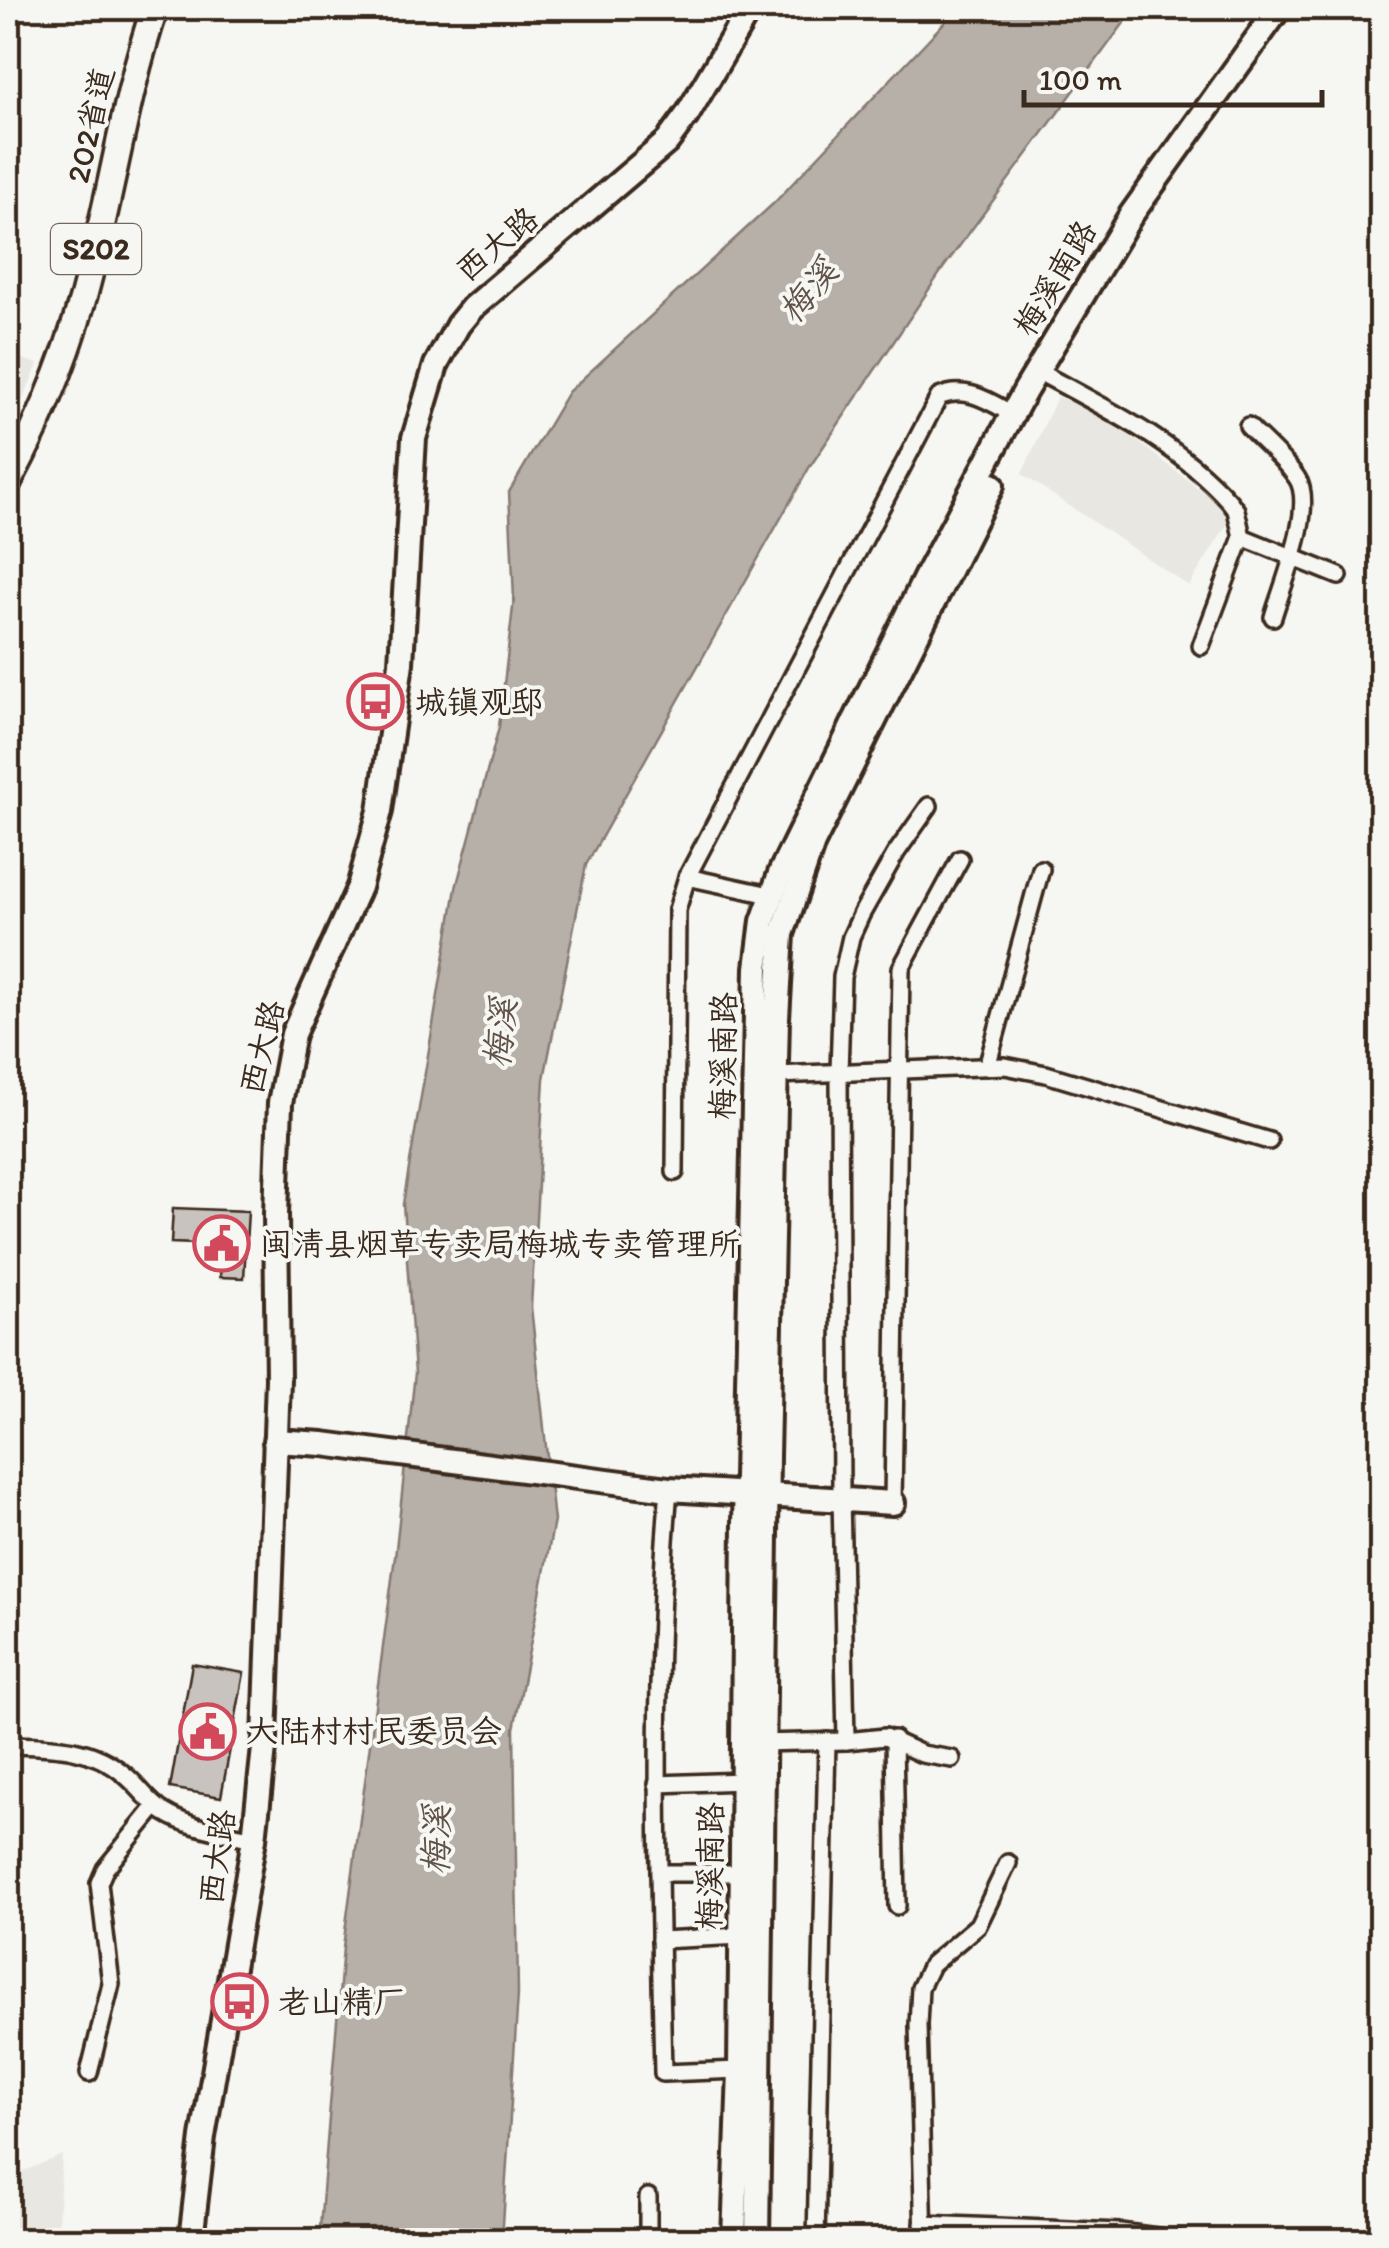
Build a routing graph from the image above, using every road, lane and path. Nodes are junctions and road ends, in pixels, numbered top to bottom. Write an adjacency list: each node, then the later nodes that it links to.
1 (155, 8): 7 (main road, 202省道 / S202)
2 (750, 8): 24 (main road, 西大路)
3 (1278, 9): 4 (main road, 梅溪南路)
4 (1042, 374): 5 (main road, 梅溪南路); 8 (street); 21 (main road, 梅溪南路)
5 (1012, 414): 16 (street); 17 (main road, 梅溪南路)
6 (1248, 426): 9 (street)
7 (8, 482)
8 (1242, 537): 9 (street); 12 (street)
9 (1291, 556): 10 (street); 11 (street)
10 (1339, 576)
11 (1273, 617)
12 (1202, 646)
13 (929, 806): 20 (street)
14 (960, 859): 19 (street)
15 (1041, 869): 18 (street)
16 (686, 877): 17 (street); 23 (street)
17 (770, 895): 26 (main road, 梅溪南路)
18 (987, 1067): 19 (street); 22 (street)
19 (898, 1071): 20 (street); 28 (street)
20 (839, 1073): 21 (street); 27 (street)
21 (776, 1076): 26 (main road, 梅溪南路)
22 (1269, 1141)
23 (676, 1172)
24 (276, 1442): 25 (main road); 38 (main road, 西大路)
25 (669, 1490): 26 (main road); 36 (street)
26 (756, 1495): 27 (main road); 32 (main road, 梅溪南路)
27 (841, 1500): 28 (main road); 31 (street)
28 (893, 1503)
29 (894, 1739): 31 (street); 34 (street); 42 (street)
30 (826, 1741): 31 (street); 32 (street); 53 (street)
31 (846, 1741)
32 (754, 1743): 35 (main road, 梅溪南路); 52 (main road, 梅溪南路)
33 (8, 1744): 37 (street)
34 (952, 1759)
35 (744, 1781): 36 (street); 41 (main road, 梅溪南路)
36 (656, 1784): 40 (street)
37 (156, 1806): 38 (street); 46 (street)
38 (254, 1839): 49 (main road, 西大路)
39 (1008, 1864): 48 (street)
40 (658, 1873): 41 (street); 44 (street)
41 (743, 1873): 43 (main road, 梅溪南路)
42 (897, 1906)
43 (742, 1936): 44 (street); 45 (main road, 梅溪南路)
44 (660, 1940): 45 (street)
45 (740, 2070): 51 (main road, 梅溪南路)
46 (89, 2073)
47 (648, 2197): 50 (street)
48 (924, 2232): 54 (street)
49 (191, 2240)
50 (648, 2240)
51 (734, 2240)
52 (757, 2240)
53 (816, 2240)
54 (1179, 2240)

